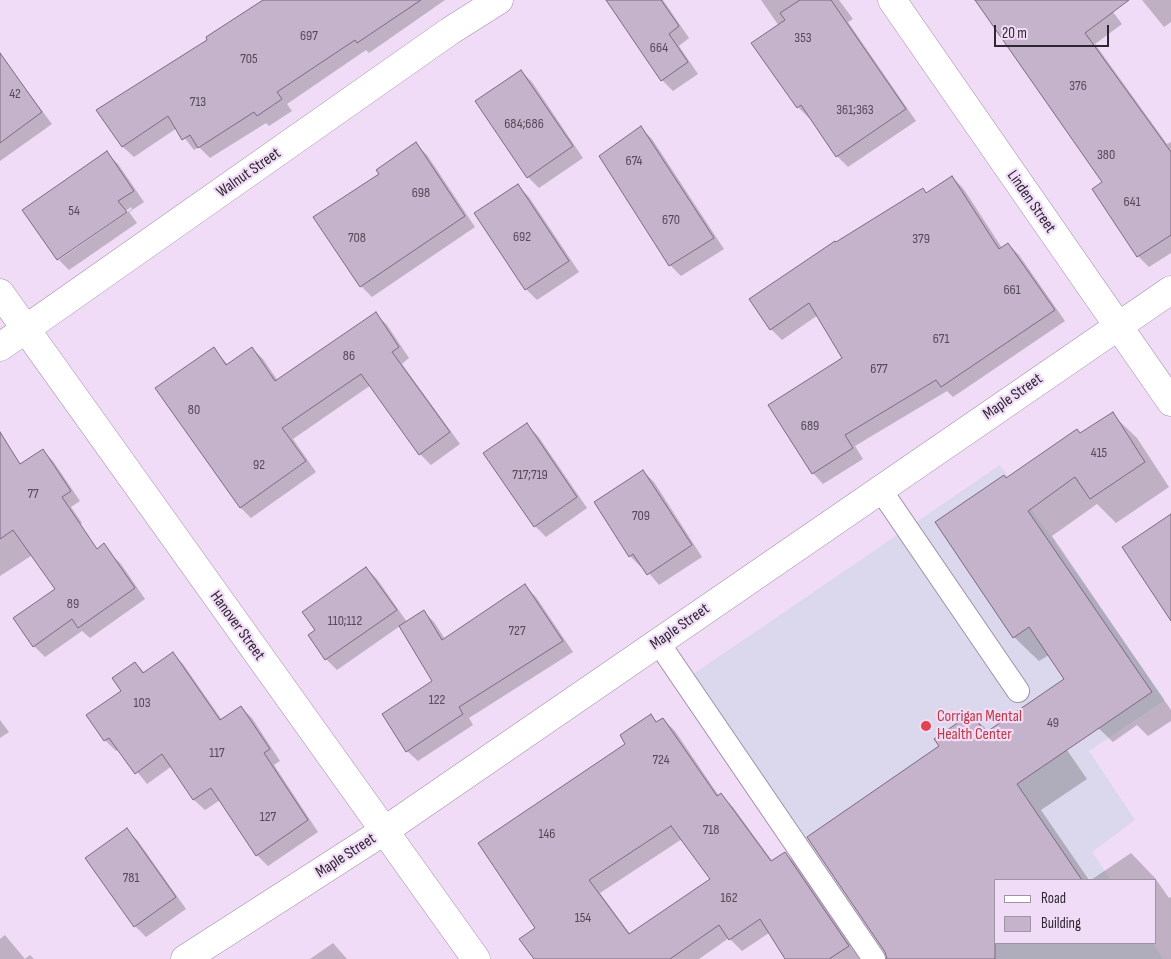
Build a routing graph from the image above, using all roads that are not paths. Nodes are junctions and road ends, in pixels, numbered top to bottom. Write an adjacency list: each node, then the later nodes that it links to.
1 (499, 0): 6 (street, Walnut Street)
2 (892, 0): 5 (street, Linden Street)
3 (1171, 290): 5 (street, Maple Street)
4 (0, 293): 6 (street, Hanover Street)
5 (1116, 326): 8 (street, Linden Street); 9 (street, Maple Street)
6 (25, 330): 7 (street, Walnut Street); 12 (street, Hanover Street)
7 (0, 348)
8 (1171, 402)
9 (880, 488): 10 (street, Maple Street); 11 (lane)
10 (658, 642): 12 (street, Maple Street); 15 (lane)
11 (1018, 691)
12 (384, 831): 13 (street, Maple Street); 14 (street, Hanover Street)
13 (186, 959)
14 (476, 959)
15 (874, 959)

